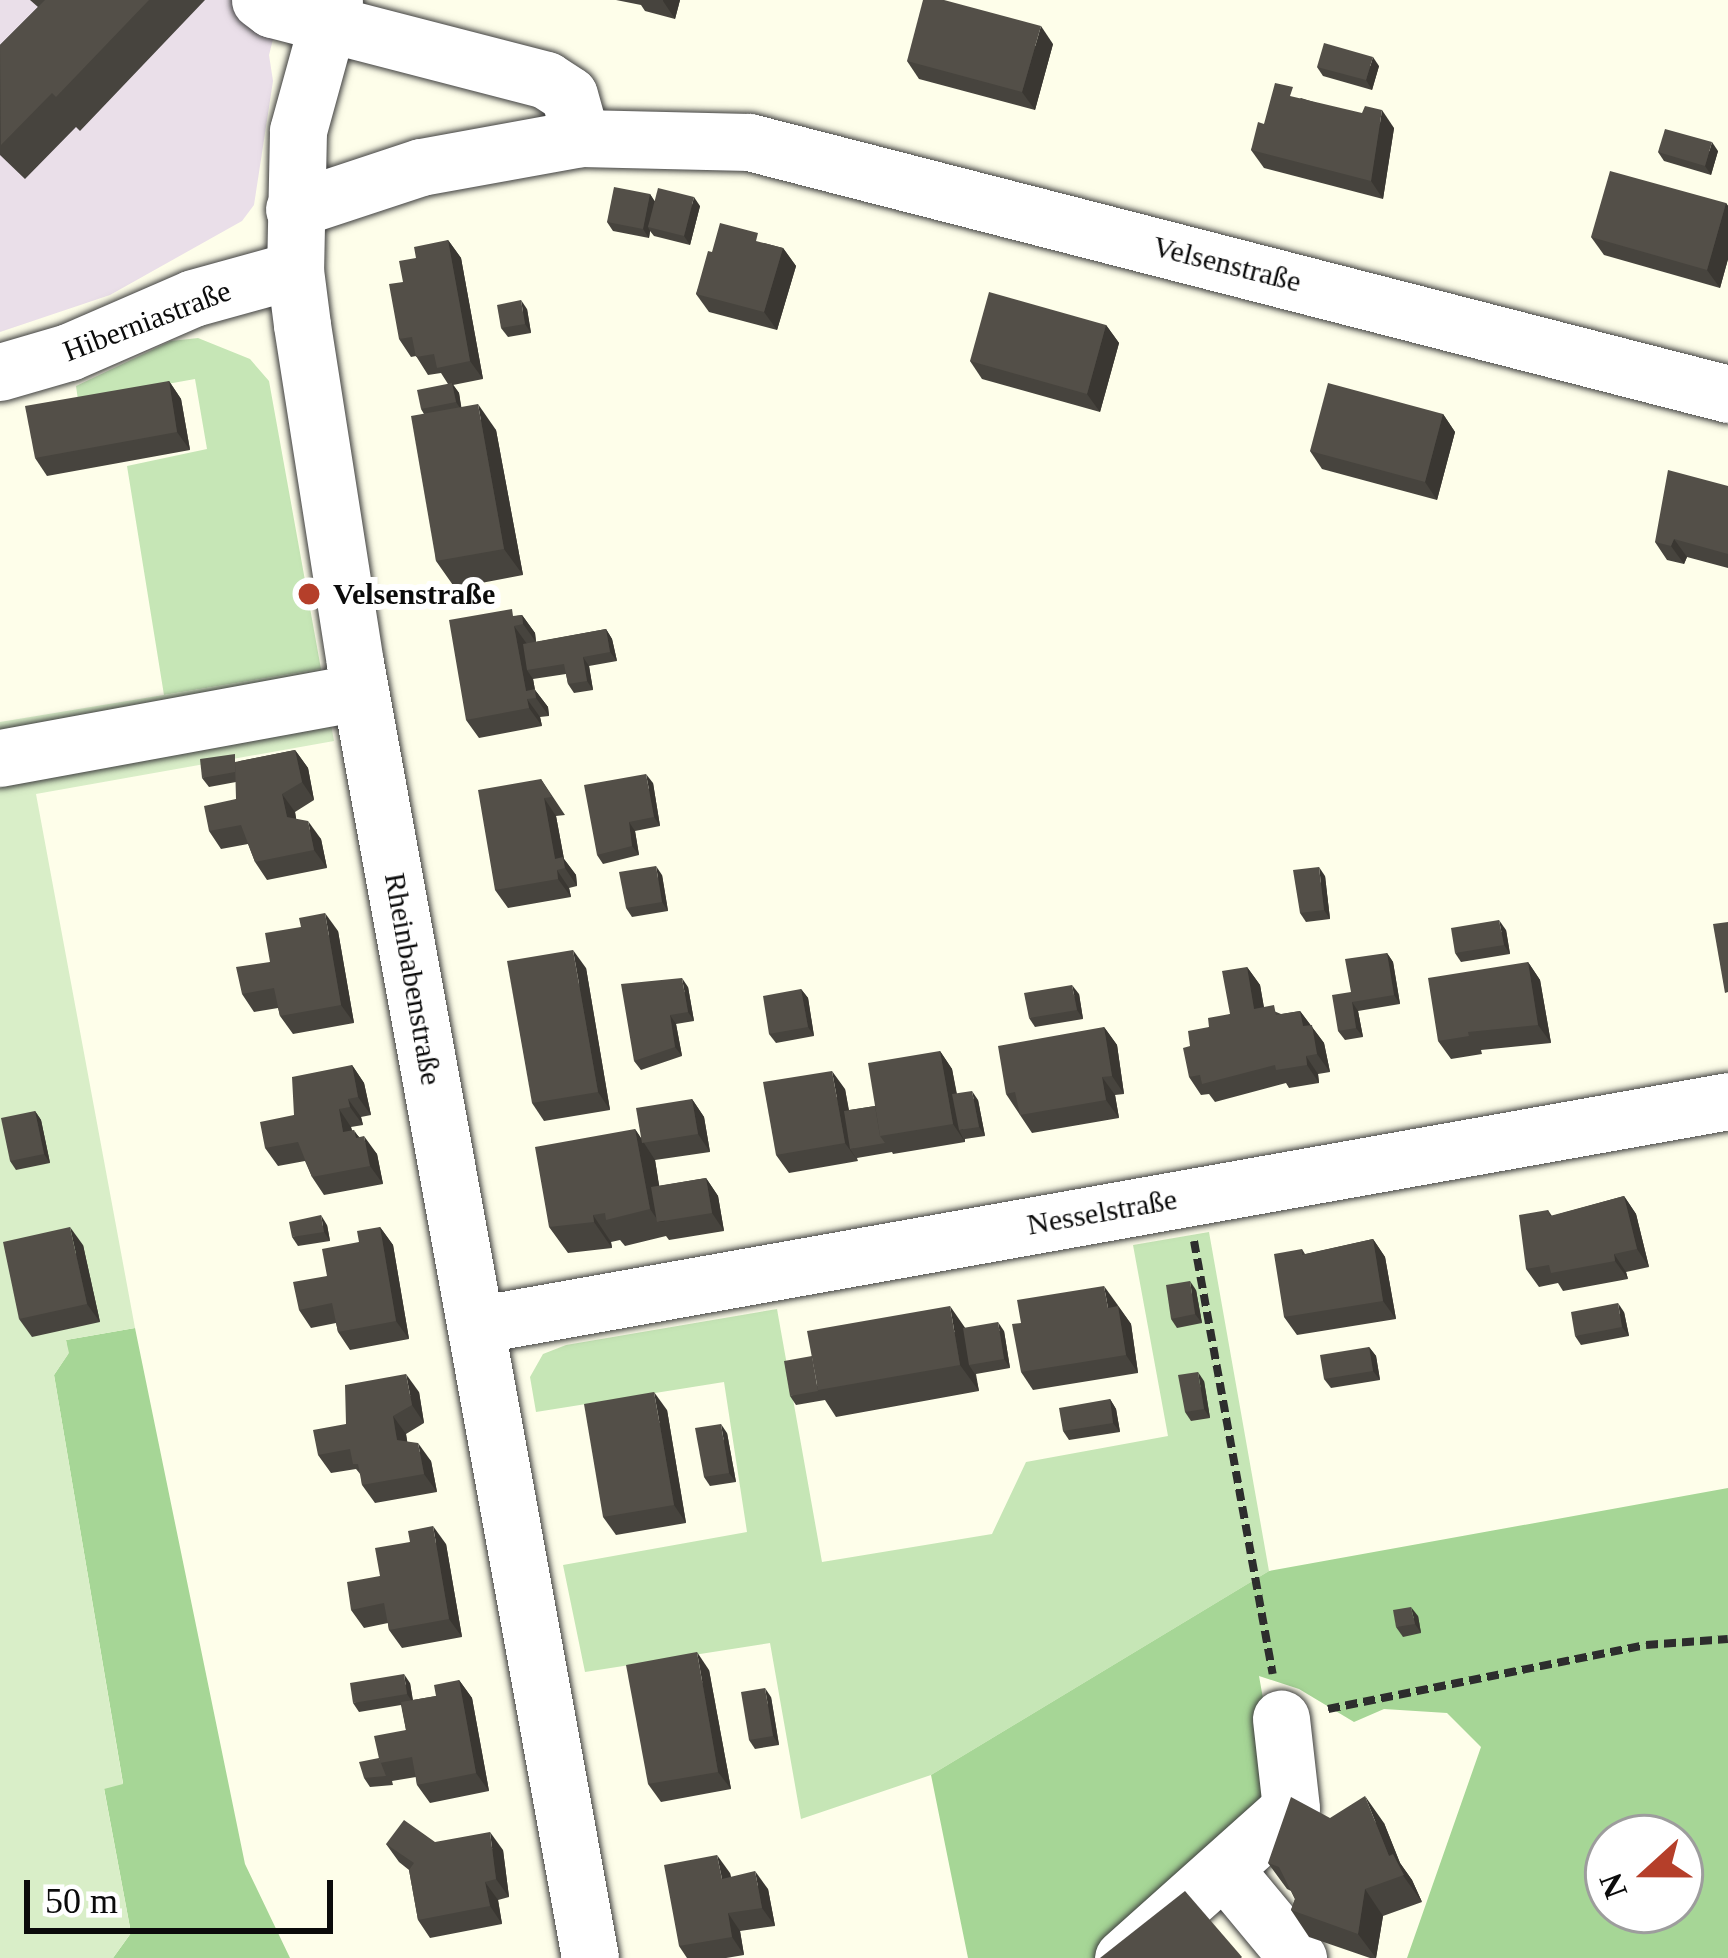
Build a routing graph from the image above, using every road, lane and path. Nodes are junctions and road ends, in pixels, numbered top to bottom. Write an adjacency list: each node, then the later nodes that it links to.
1 (260, 0): 2 (street)
2 (330, 10): 3 (street); 4 (street, Rheinbabenstraße)
3 (581, 138): 4 (street, Velsenstraße); 7 (street, Velsenstraße)
4 (294, 209): 5 (street, Rheinbabenstraße)
5 (295, 270): 6 (street, Hiberniastraße); 8 (street, Rheinbabenstraße)
6 (0, 372)
7 (1728, 394)
8 (360, 692): 9 (street); 12 (street, Rheinbabenstraße)
9 (0, 758)
10 (1728, 1101): 11 (street, Nesselstraße)
11 (1186, 1197): 12 (street, Nesselstraße); 14 (path)
12 (476, 1325): 16 (street, Rheinbabenstraße)
13 (1728, 1639): 14 (path)
14 (1281, 1719): 15 (street)
15 (1224, 1869): 17 (street); 18 (street)
16 (590, 1958)
17 (1123, 1958)
18 (1298, 1958)

